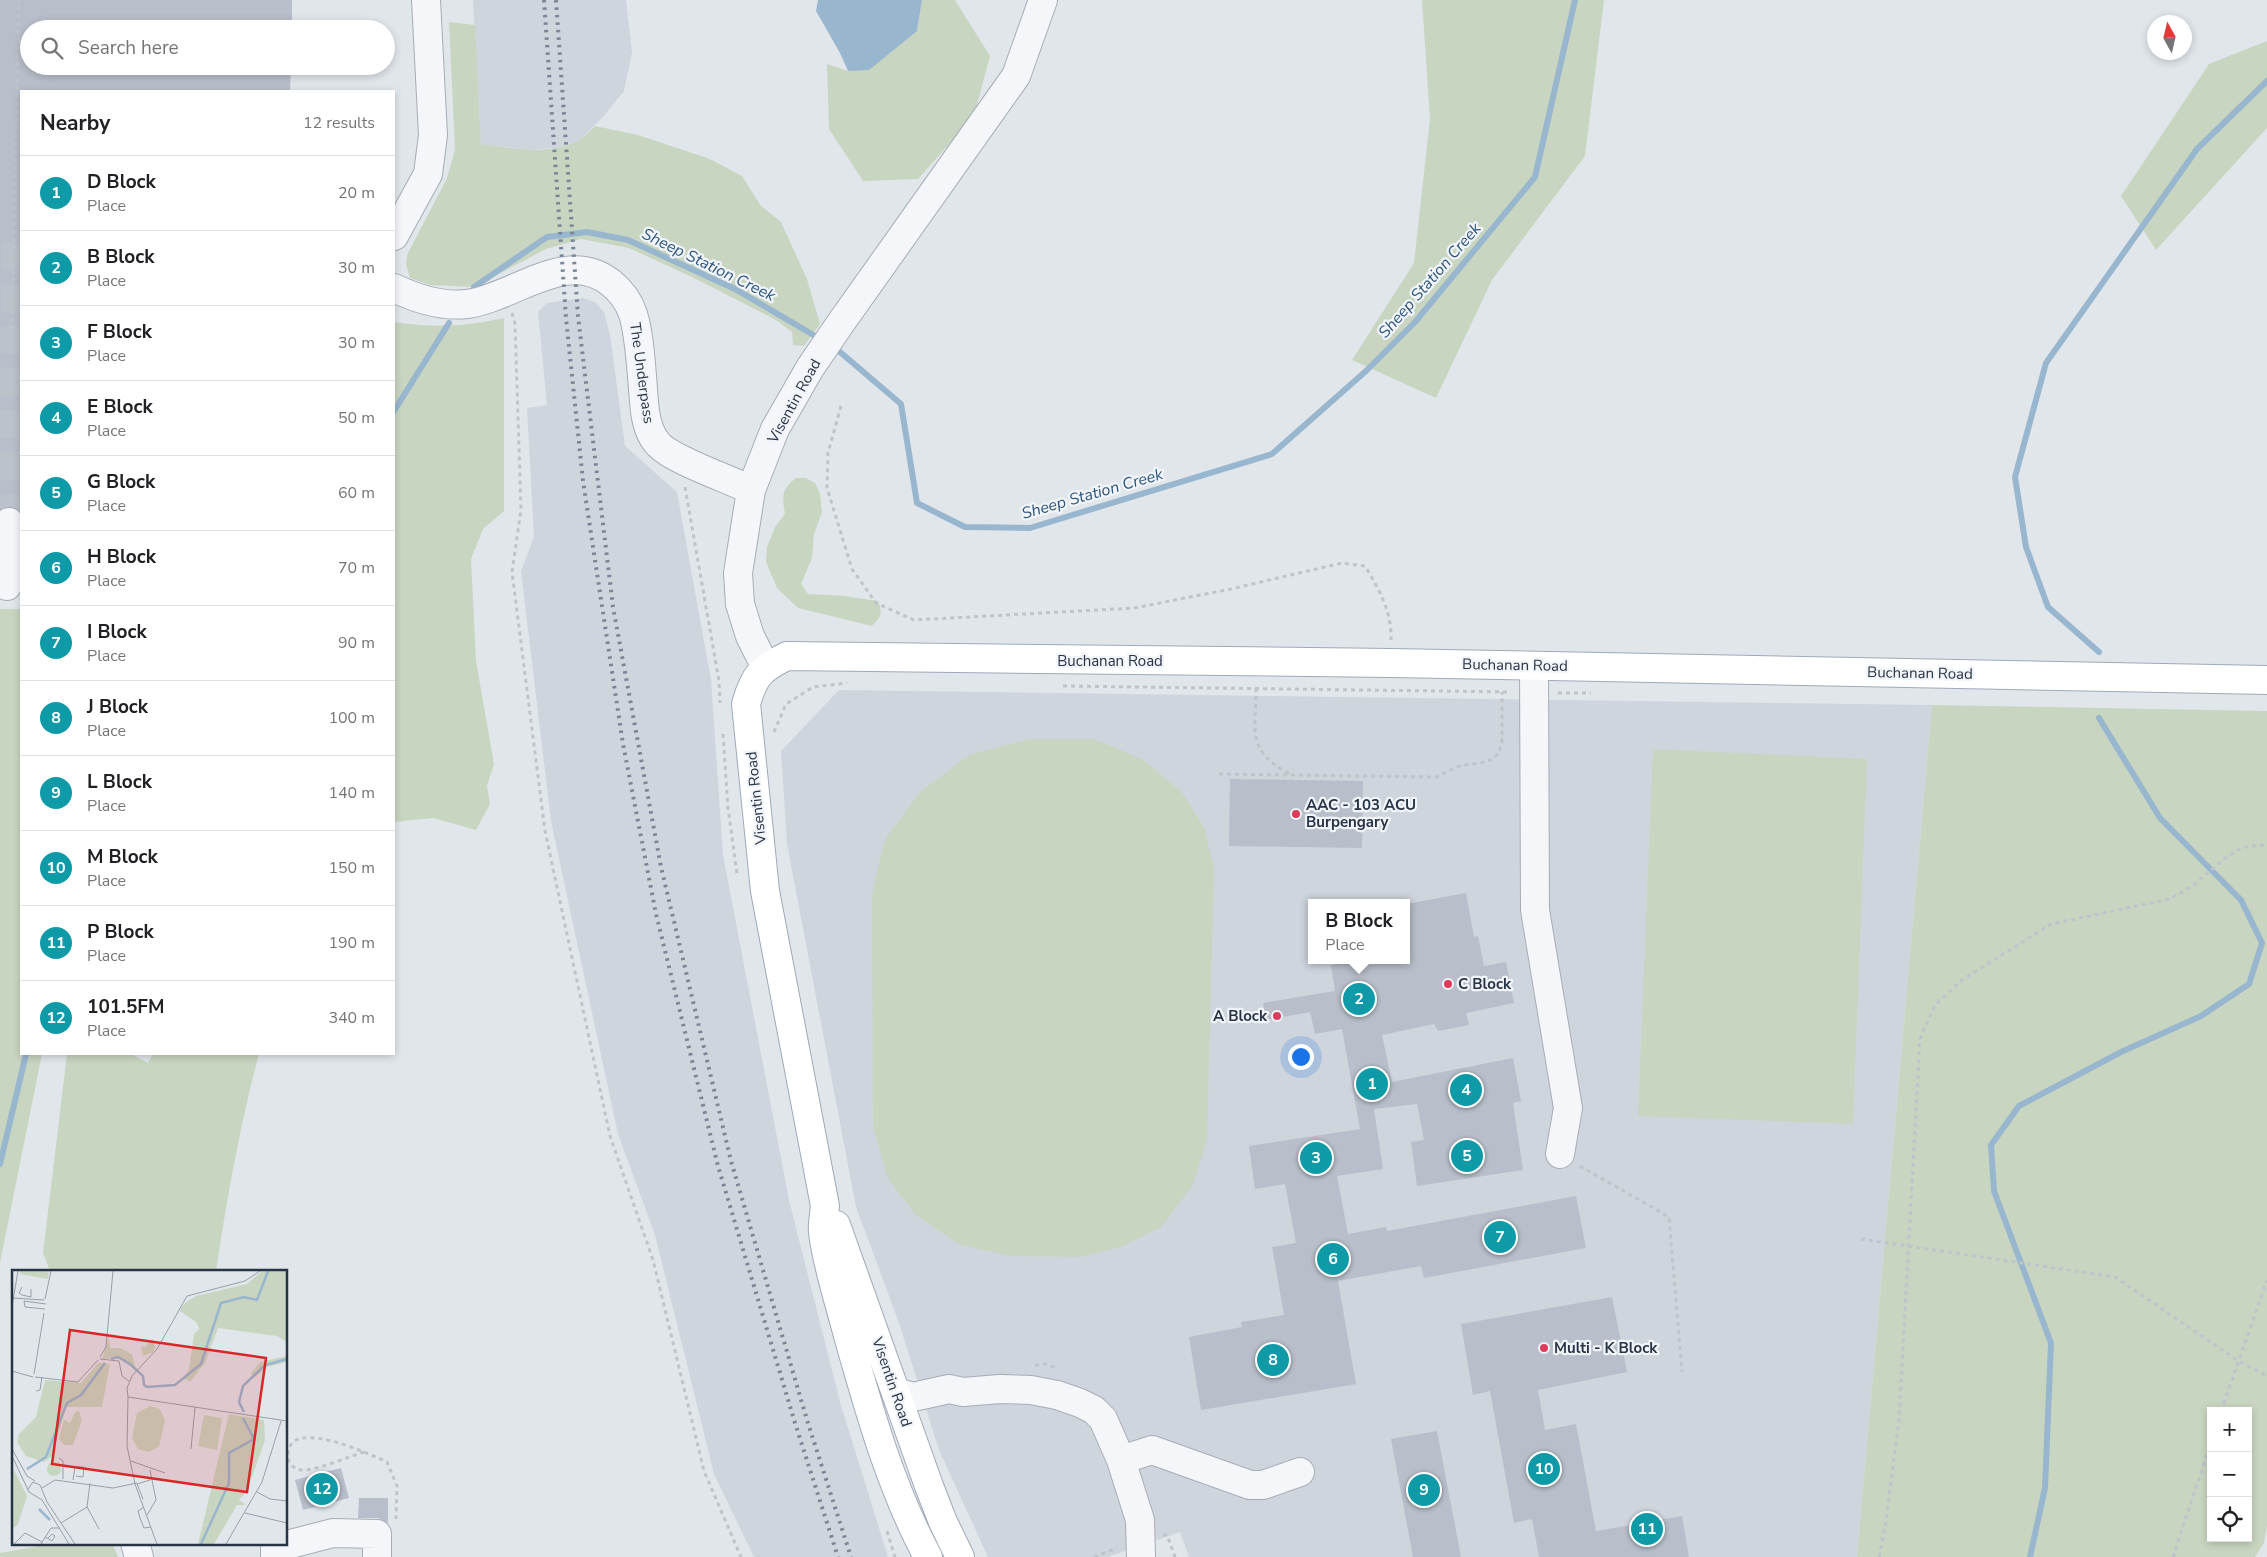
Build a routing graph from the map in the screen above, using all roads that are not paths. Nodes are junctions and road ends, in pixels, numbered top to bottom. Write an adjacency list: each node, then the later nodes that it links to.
1 (426, 0): 3 (street)
2 (1043, 0): 5 (street, Visentin Road)
3 (395, 234)
4 (395, 288): 5 (street, The Underpass)
5 (751, 490): 8 (street, Visentin Road)
6 (9, 522): 7 (street)
7 (9, 586)
8 (765, 666): 9 (main road, Buchanan Road); 12 (main road, Visentin Road)
9 (1534, 666): 10 (main road, Buchanan Road); 11 (street)
10 (2267, 680)
11 (1560, 1154)
12 (825, 1206): 13 (main road, Visentin Road); 23 (main road, Visentin Road)
13 (896, 1392): 14 (street); 15 (main road, Visentin Road)
14 (963, 1392): 15 (street); 16 (street)
15 (910, 1434): 24 (main road, Visentin Road)
16 (1121, 1460): 17 (street); 25 (street)
17 (1300, 1472)
18 (135, 1544): 21 (street)
19 (377, 1545): 20 (street)
20 (324, 1546): 22 (street)
21 (140, 1557)
22 (275, 1557)
23 (928, 1557)
24 (960, 1557)
25 (1141, 1557)

